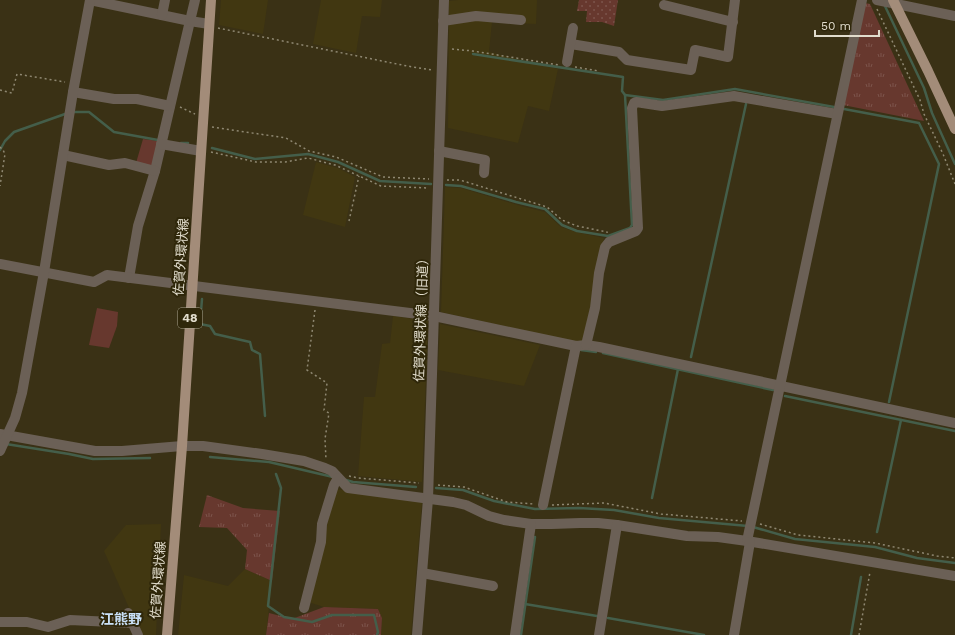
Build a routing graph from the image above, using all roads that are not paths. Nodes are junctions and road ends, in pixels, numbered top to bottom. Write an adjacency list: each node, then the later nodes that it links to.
1 (90, 0): 11 (street); 21 (street)
2 (166, 0): 11 (street)
3 (195, 0): 14 (street)
4 (211, 0): 17 (main road, 佐賀外環状線 / 48)
5 (444, 0): 15 (street, 佐賀外環状線（旧道）)
6 (735, 0): 16 (street)
7 (862, 0): 23 (street)
8 (894, 2): 9 (street); 12 (street); 24 (main road)
9 (876, 4)
10 (664, 5): 16 (street)
11 (162, 15): 14 (street)
12 (955, 16)
13 (521, 20): 15 (street)
14 (190, 21): 17 (street); 22 (street)
15 (443, 21): 27 (street, 佐賀外環状線（旧道）)
16 (732, 22): 19 (street)
17 (209, 24): 26 (main road, 佐賀外環状線 / 48)
18 (573, 28): 19 (street)
19 (570, 44): 20 (street)
20 (566, 65)
21 (74, 88): 22 (street); 28 (street)
22 (170, 106): 25 (street)
23 (837, 114): 36 (street); 37 (street)
24 (955, 129)
25 (161, 144): 26 (street); 29 (street)
26 (201, 151): 34 (main road, 佐賀外環状線 / 48)
27 (439, 151): 30 (street); 35 (street, 佐賀外環状線（旧道）)
28 (63, 155): 29 (street); 32 (street)
29 (155, 170): 33 (street)
30 (484, 173)
31 (0, 264): 32 (street)
32 (44, 272): 33 (street); 39 (street)
33 (129, 278): 34 (street)
34 (192, 286): 35 (street); 40 (main road, 佐賀外環状線 / 48)
35 (434, 316): 36 (street); 42 (street, 佐賀外環状線（旧道）)
36 (581, 345): 37 (street); 43 (street)
37 (779, 386): 38 (street); 46 (street)
38 (955, 423)
39 (3, 442): 40 (street)
40 (182, 446): 41 (street); 55 (main road, 佐賀外環状線 / 48)
41 (335, 475): 42 (street); 50 (street)
42 (428, 499): 44 (street); 47 (street, 佐賀外環状線（旧道）)
43 (543, 505)
44 (531, 524): 45 (street); 57 (street)
45 (617, 525): 46 (street); 58 (street)
46 (749, 534): 48 (street); 59 (street)
47 (422, 573): 49 (street); 56 (street, 佐賀外環状線（旧道）)
48 (955, 576)
49 (493, 586)
50 (304, 608)
51 (128, 613): 53 (street)
52 (0, 622): 53 (street)
53 (132, 623): 54 (street)
54 (138, 635)
55 (167, 635)
56 (417, 635)
57 (515, 635)
58 (599, 635)
59 (734, 635)

